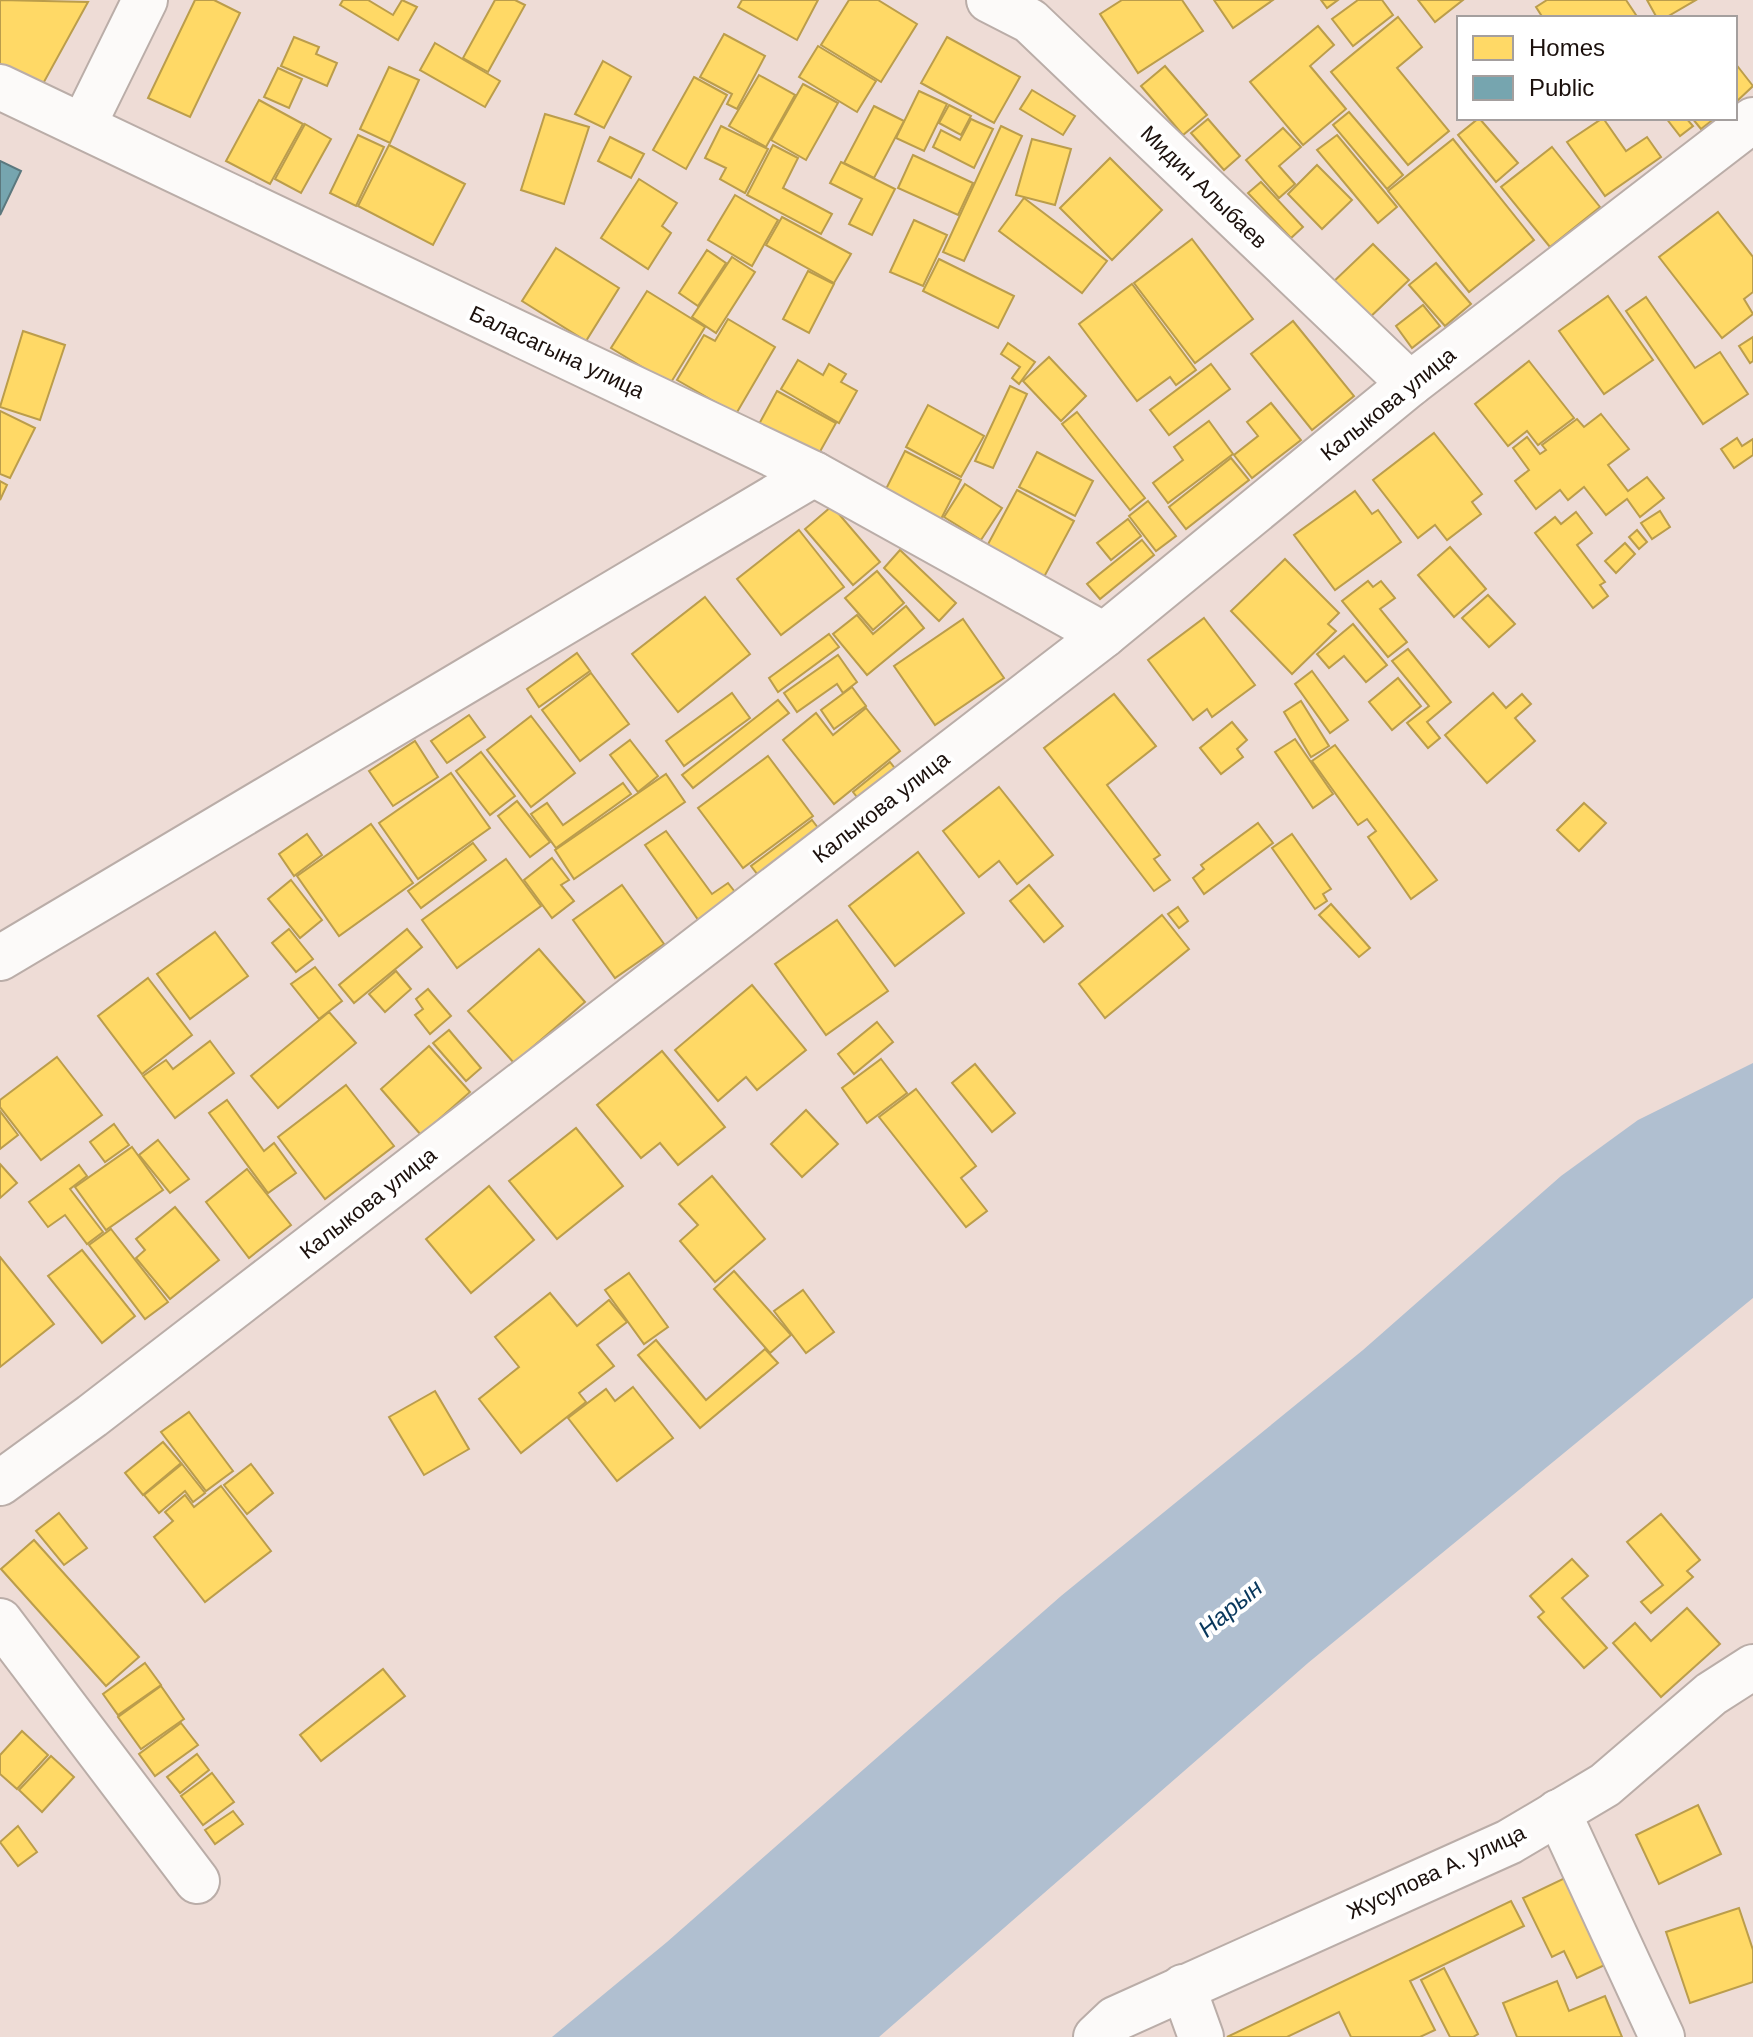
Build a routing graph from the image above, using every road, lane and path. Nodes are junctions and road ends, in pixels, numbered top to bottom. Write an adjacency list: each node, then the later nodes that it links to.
1 (145, 0): 6 (street)
2 (989, 0): 3 (street, Мидин Алыбаев)
3 (1044, 11): 7 (street, Мидин Алыбаев)
4 (0, 87): 6 (street, Баласагына улица)
5 (1753, 120): 7 (street, Калыкова улица)
6 (83, 126): 8 (street, Баласагына улица)
7 (1410, 384): 9 (street, Калыкова улица)
8 (814, 474): 9 (street, Баласагына улица); 10 (street)
9 (1104, 635): 11 (street, Калыкова улица)
10 (0, 958)
11 (0, 1483)
12 (0, 1621): 15 (street)
13 (1753, 1667): 14 (street, Жусупова А. улица)
14 (1558, 1812): 16 (street, Жусупова А. улица); 19 (street)
15 (197, 1881)
16 (1183, 1987): 17 (street, Жусупова А. улица); 18 (street)
17 (1096, 2037)
18 (1201, 2037)
19 (1662, 2037)

